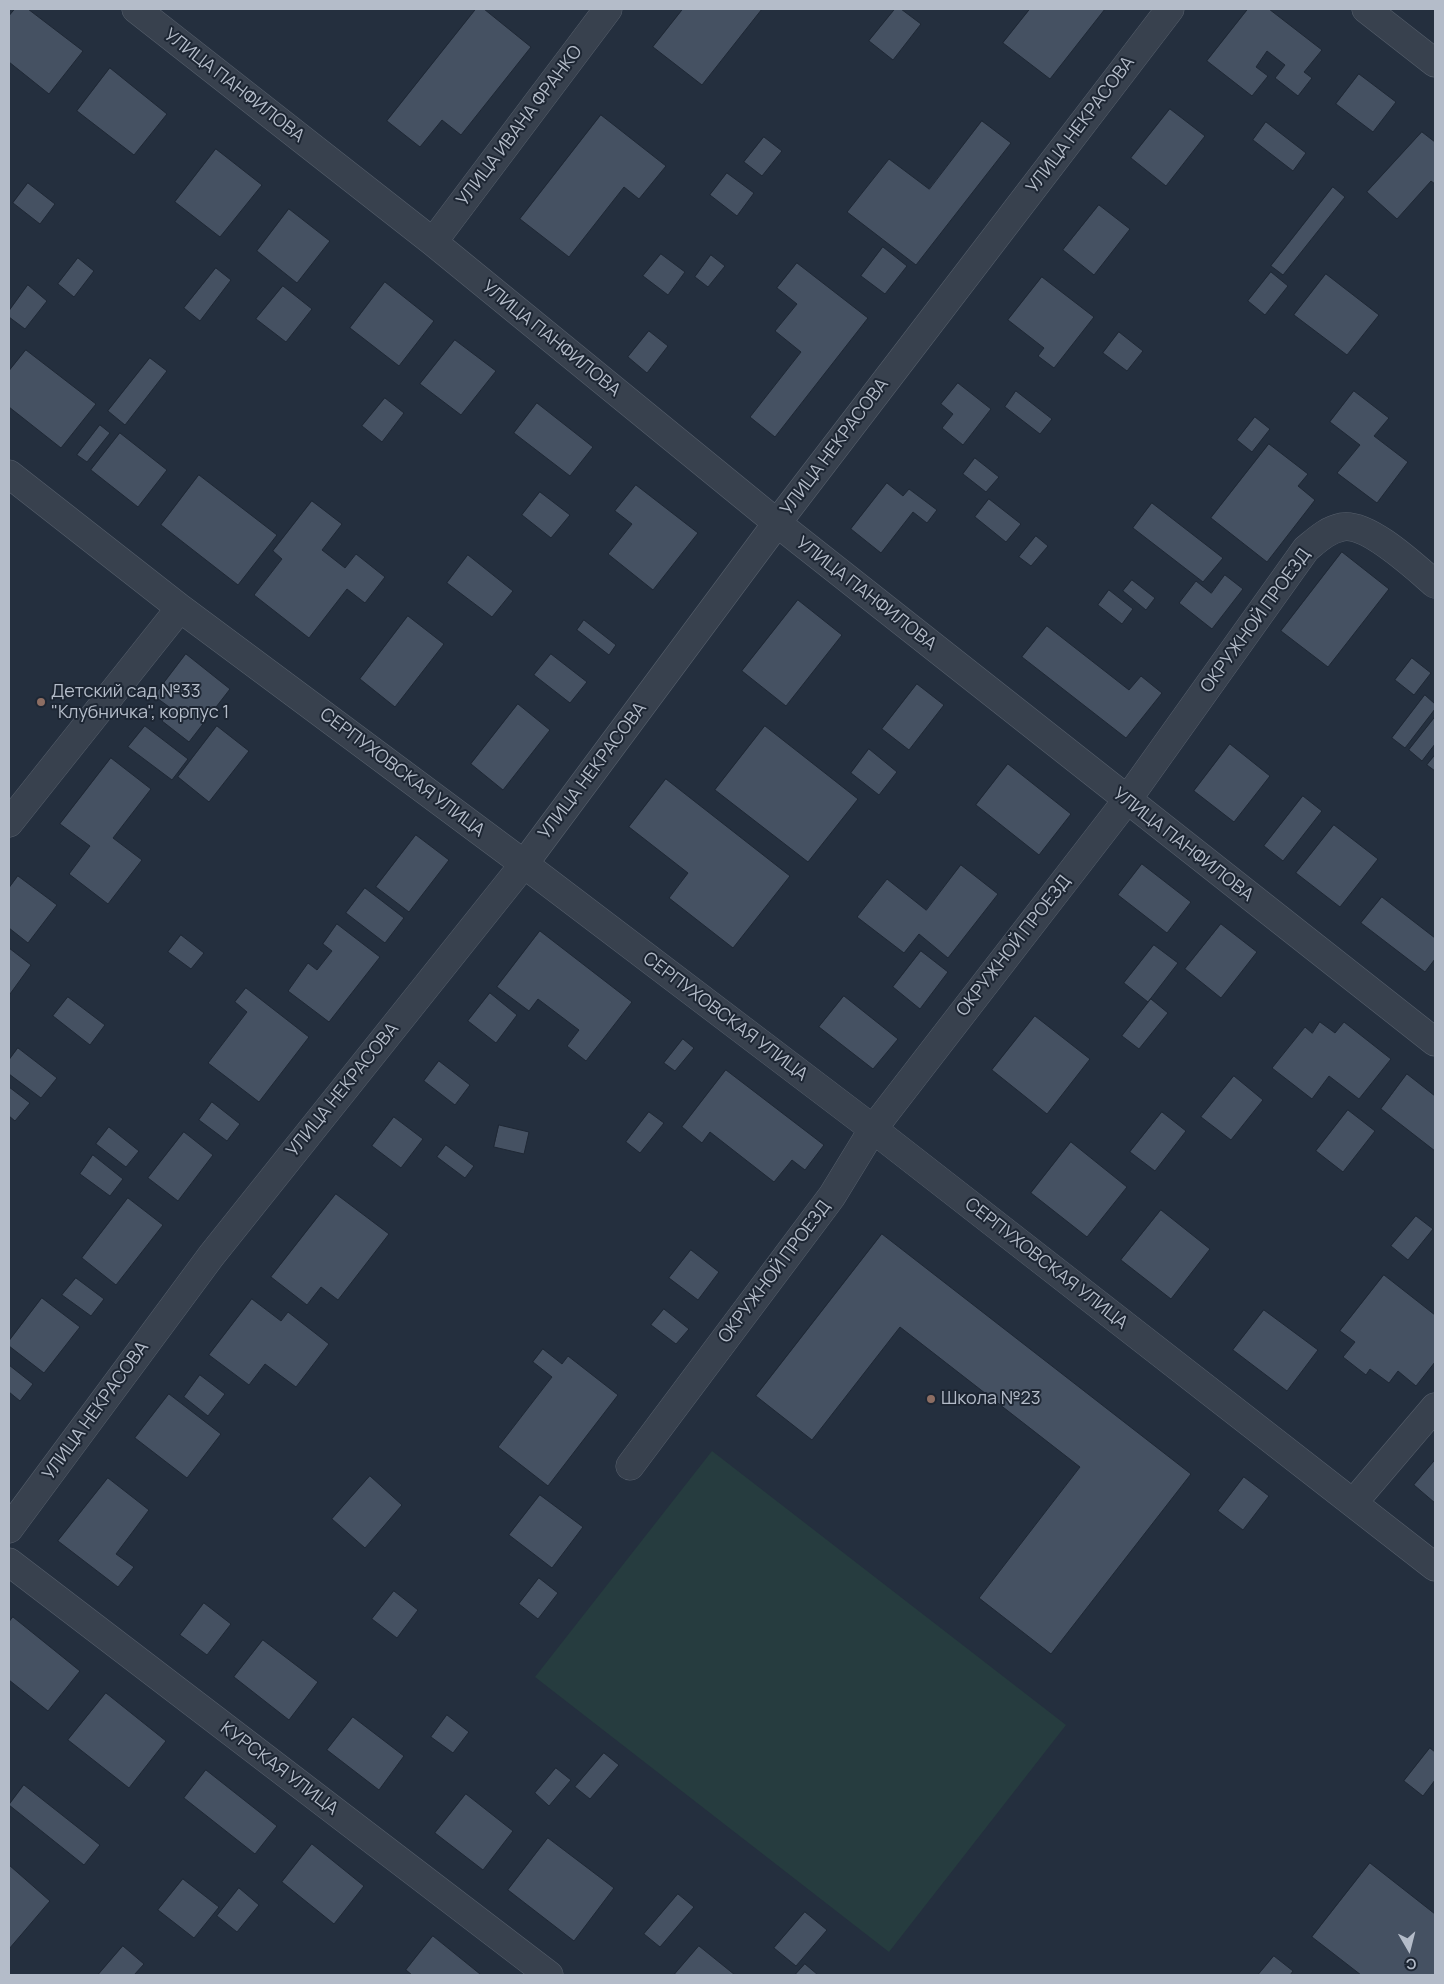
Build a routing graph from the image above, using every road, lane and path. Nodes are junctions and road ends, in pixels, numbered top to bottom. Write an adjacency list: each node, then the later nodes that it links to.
1 (136, 9): 6 (street, УЛИЦА ПАНФИЛОВА)
2 (608, 9): 6 (street, УЛИЦА ИВАНА ФРАНКО)
3 (1170, 9): 8 (street, УЛИЦА НЕКРАСОВА)
4 (1366, 9): 5 (street)
5 (1435, 63)
6 (433, 242): 8 (street, УЛИЦА ПАНФИЛОВА)
7 (9, 474): 10 (street, СЕРПУХОВСКАЯ УЛИЦА)
8 (777, 523): 11 (street, УЛИЦА ПАНФИЛОВА); 13 (street, УЛИЦА НЕКРАСОВА)
9 (1435, 584): 11 (street, ОКРУЖНОЙ ПРОЕЗД)
10 (180, 608): 12 (street); 13 (street, СЕРПУХОВСКАЯ УЛИЦА)
11 (1127, 800): 14 (street, УЛИЦА ПАНФИЛОВА); 15 (street, ОКРУЖНОЙ ПРОЕЗД)
12 (9, 823)
13 (524, 864): 15 (street, СЕРПУХОВСКАЯ УЛИЦА); 19 (street, УЛИЦА НЕКРАСОВА)
14 (1435, 1042)
15 (873, 1129): 17 (street, ОКРУЖНОЙ ПРОЕЗД); 18 (street, СЕРПУХОВСКАЯ УЛИЦА)
16 (1435, 1406): 18 (street)
17 (630, 1466)
18 (1354, 1502): 21 (street, СЕРПУХОВСКАЯ УЛИЦА)
19 (9, 1529)
20 (9, 1562): 22 (street, КУРСКАЯ УЛИЦА)
21 (1435, 1567)
22 (549, 1975)

